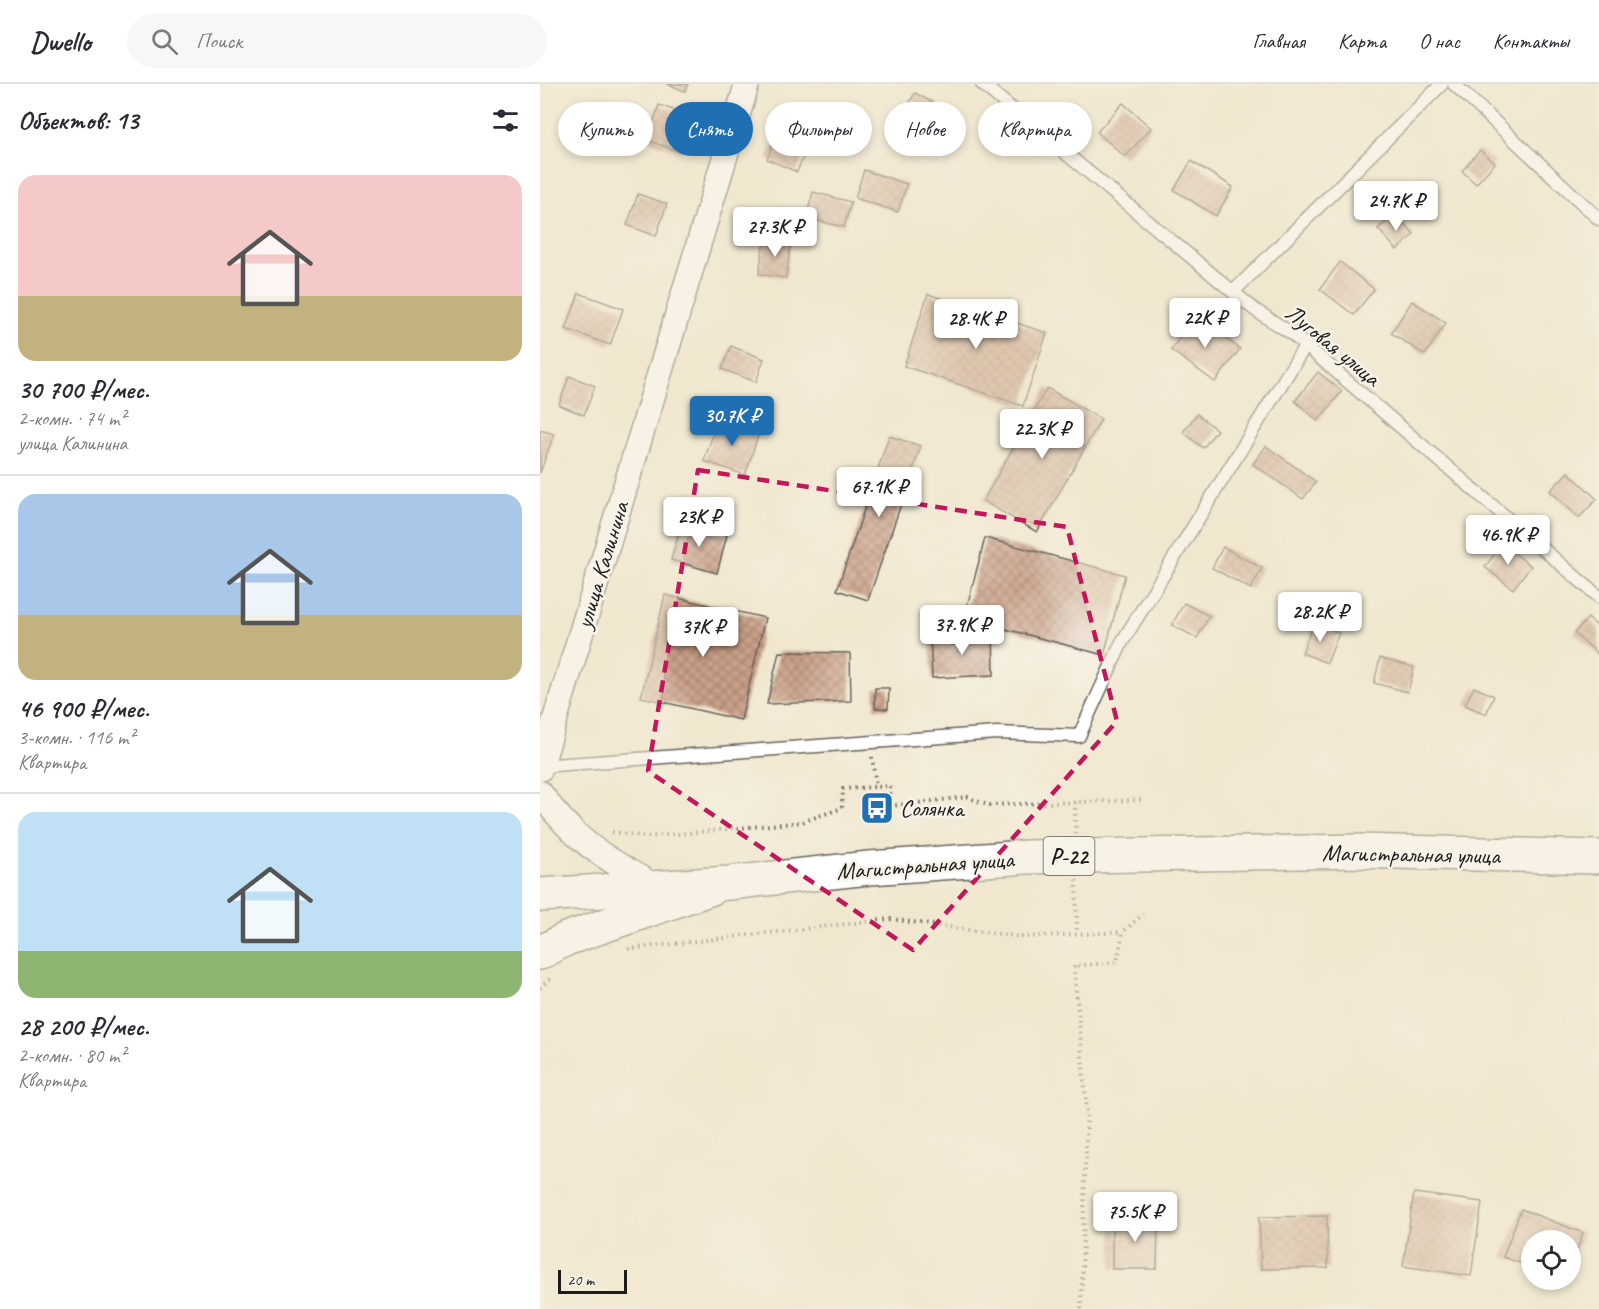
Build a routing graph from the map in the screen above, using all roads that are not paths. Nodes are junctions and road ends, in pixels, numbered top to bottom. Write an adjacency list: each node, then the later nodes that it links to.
1 (747, 84): 9 (street, улица Калинина)
2 (982, 84): 6 (lane, Луговая улица)
3 (1443, 84): 6 (lane)
4 (1454, 84): 5 (lane)
5 (1599, 219)
6 (1233, 292): 7 (lane, Луговая улица)
7 (1305, 346): 8 (lane, Луговая улица); 9 (lane)
8 (1599, 597)
9 (540, 767)
10 (540, 793): 13 (street)
11 (1599, 857): 12 (main road, Магистральная улица / Р-22)
12 (729, 883): 13 (main road, Магистральная улица / Р-22); 15 (main road)
13 (656, 887): 14 (main road, Магистральная улица / Р-22)
14 (540, 895)
15 (546, 965)

